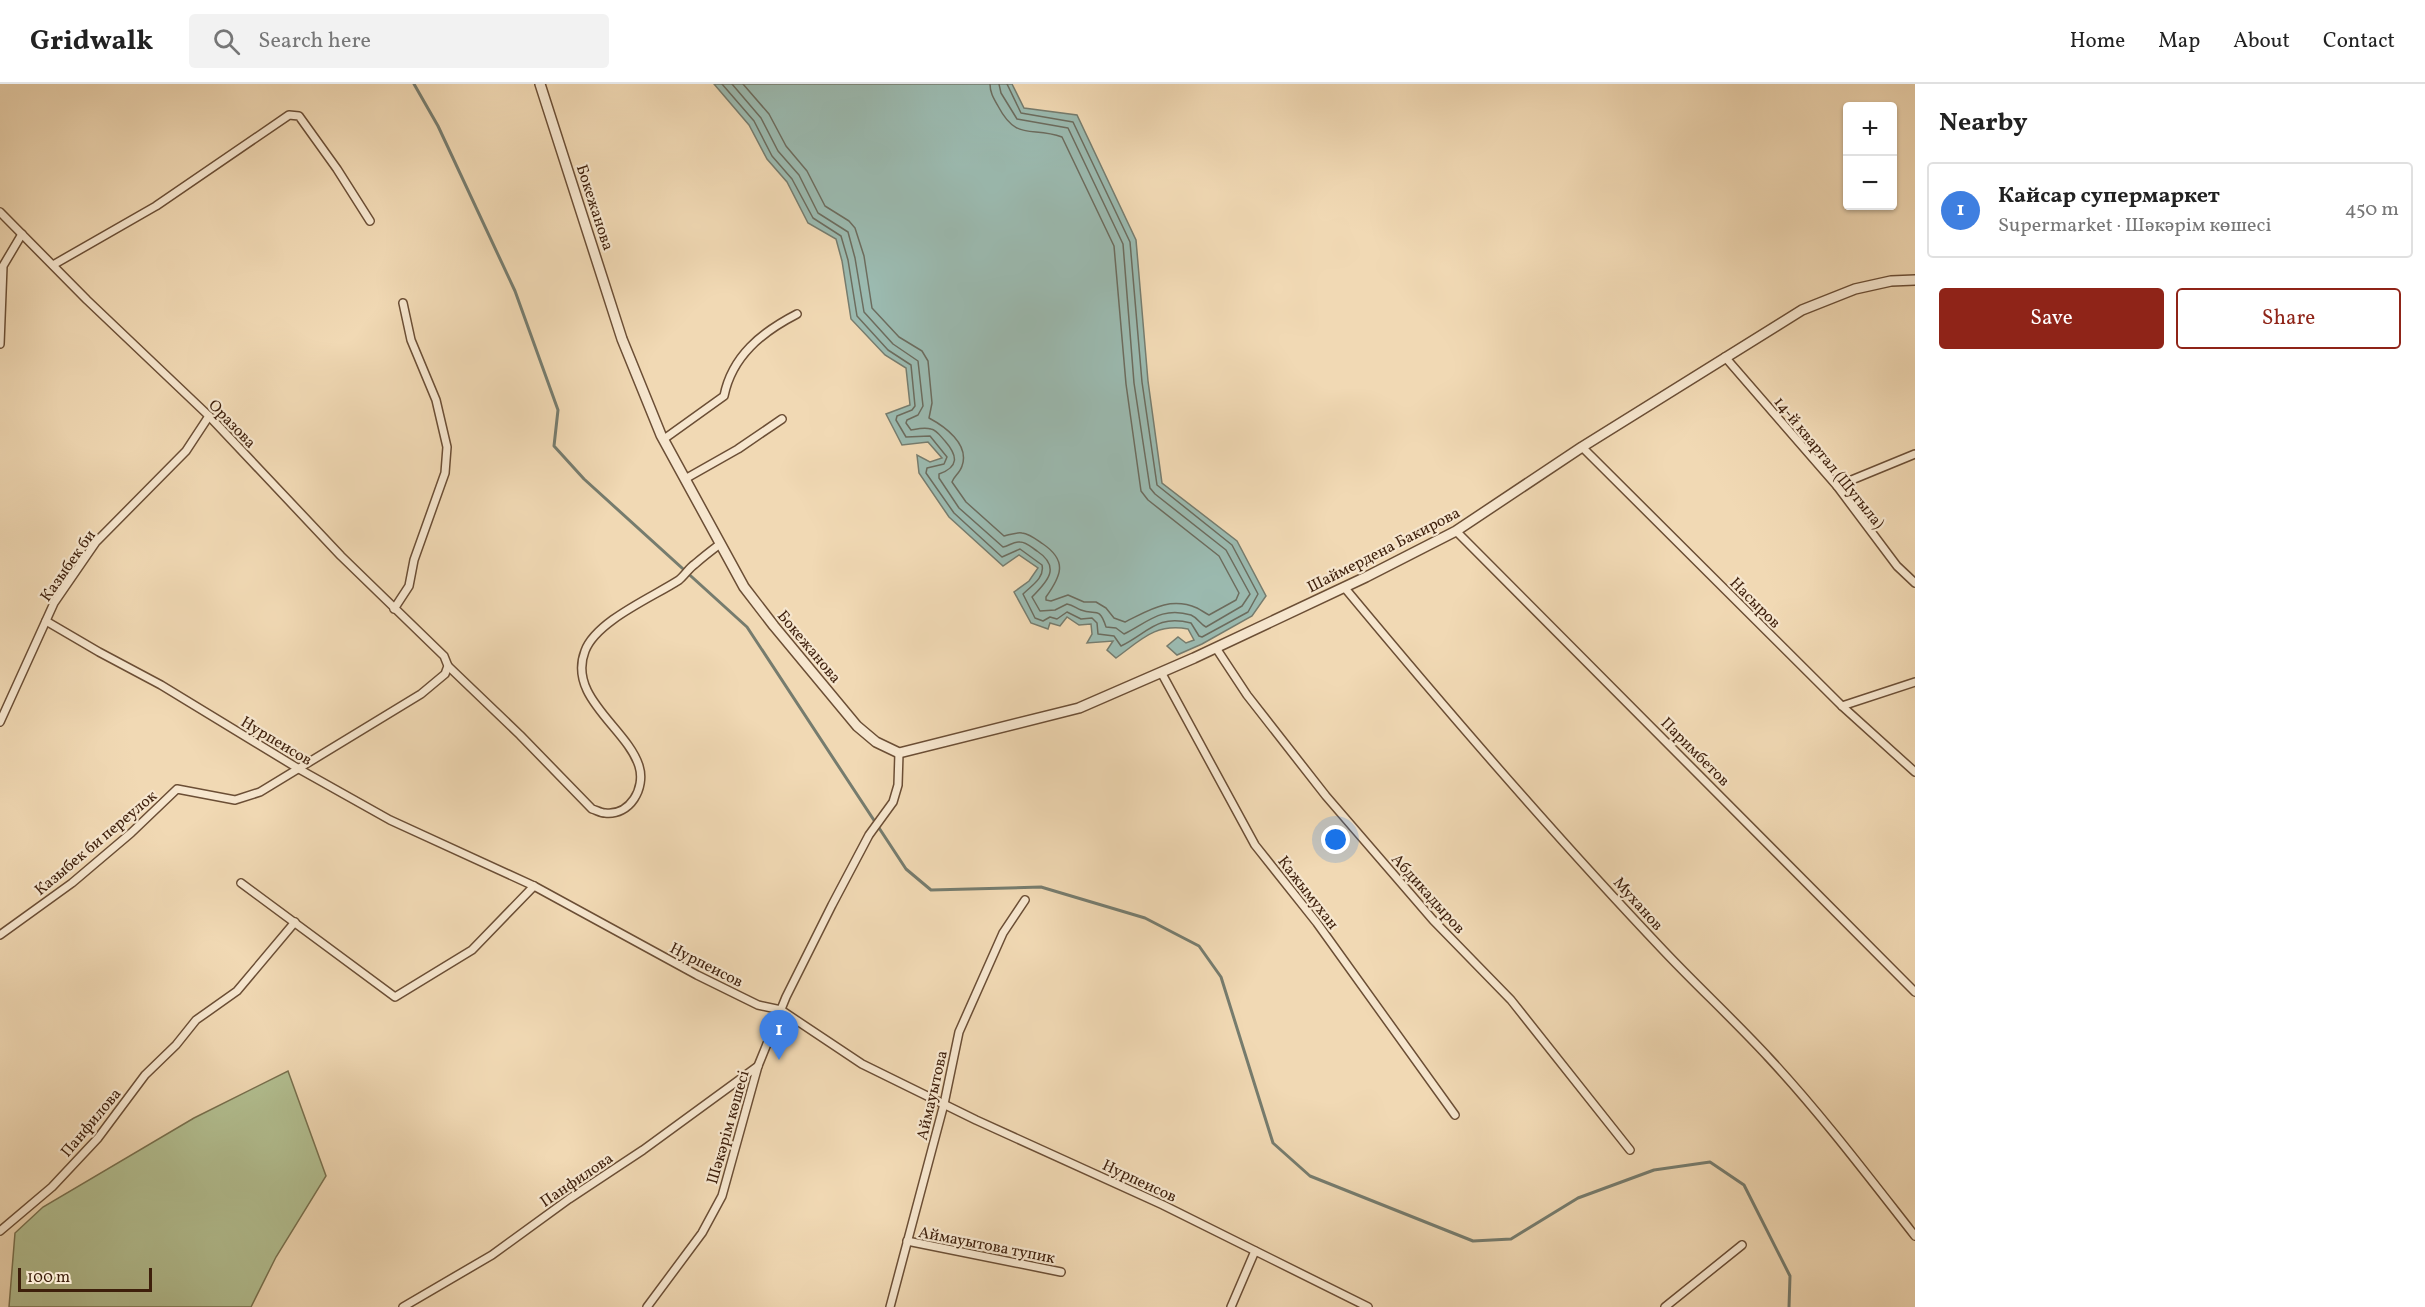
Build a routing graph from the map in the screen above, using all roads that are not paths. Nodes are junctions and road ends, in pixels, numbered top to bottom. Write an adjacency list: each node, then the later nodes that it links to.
1 (540, 84): 13 (street, Бокежанова)
2 (0, 212): 4 (street, Оразова)
3 (370, 221): 5 (street)
4 (22, 234): 5 (street, Оразова); 9 (street)
5 (53, 265): 11 (street, Оразова)
6 (1915, 280): 10 (street, Шаймердена Бакирова)
7 (403, 303): 22 (street)
8 (797, 314): 13 (street)
9 (0, 345)
10 (1725, 357): 14 (street, Шаймердена Бакирова); 17 (street, 14-й квартал (Шугыла))
11 (209, 416): 22 (street, Оразова); 23 (street, Казыбек би)
12 (782, 419): 16 (street)
13 (664, 439): 16 (street, Бокежанова)
14 (1582, 447): 18 (street, Шаймердена Бакирова); 28 (street, Насыров)
15 (1915, 454): 17 (street)
16 (685, 479): 19 (street, Бокежанова)
17 (1837, 486): 20 (street, 14-й квартал (Шугыла))
18 (1456, 531): 21 (street, Шаймердена Бакирова); 38 (street, Паримбетов)
19 (720, 544): 25 (street); 30 (street, Бокежанова)
20 (1915, 583)
21 (1344, 587): 24 (street, Шаймердена Бакирова); 45 (street, Муханов)
22 (394, 609): 25 (street, Оразова)
23 (46, 621): 29 (street, Казыбек би); 31 (street, Нурпеисов)
24 (1216, 648): 26 (street, Шаймердена Бакирова); 43 (street, Абдикадыров)
25 (448, 666): 31 (street, Казыбек би переулок)
26 (1161, 672): 30 (street, Шаймердена Бакирова); 42 (street, Кажымухан)
27 (1915, 682): 28 (street)
28 (1842, 706): 32 (street, Насыров)
29 (0, 722)
30 (899, 753): 39 (street, Шәкәрім көшесі)
31 (298, 769): 34 (street, Нурпеисов); 37 (street, Казыбек би переулок)
32 (1915, 772)
33 (241, 883): 36 (street)
34 (534, 886): 36 (street); 39 (street, Нурпеисов)
35 (1025, 900): 41 (street, Аймауытова)
36 (295, 922): 44 (street, Панфилова)
37 (0, 935)
38 (1915, 992)
39 (781, 1010): 40 (street, Шәкәрім көшесі); 41 (street, Нурпеисов)
40 (758, 1066): 50 (street, Панфилова); 51 (street, Шәкәрім көшесі)
41 (944, 1104): 46 (street, Аймауытова); 48 (street, Нурпеисов)
42 (1455, 1115)
43 (1630, 1150)
44 (0, 1231)
45 (1915, 1236)
46 (907, 1241): 49 (street, Аймауытова тупик); 52 (street, Аймауытова)
47 (1742, 1245): 55 (street)
48 (1255, 1251): 53 (street); 54 (street, Нурпеисов)
49 (1061, 1272)
50 (403, 1307)
51 (647, 1307)
52 (890, 1307)
53 (1231, 1307)
54 (1368, 1307)
55 (1665, 1307)

